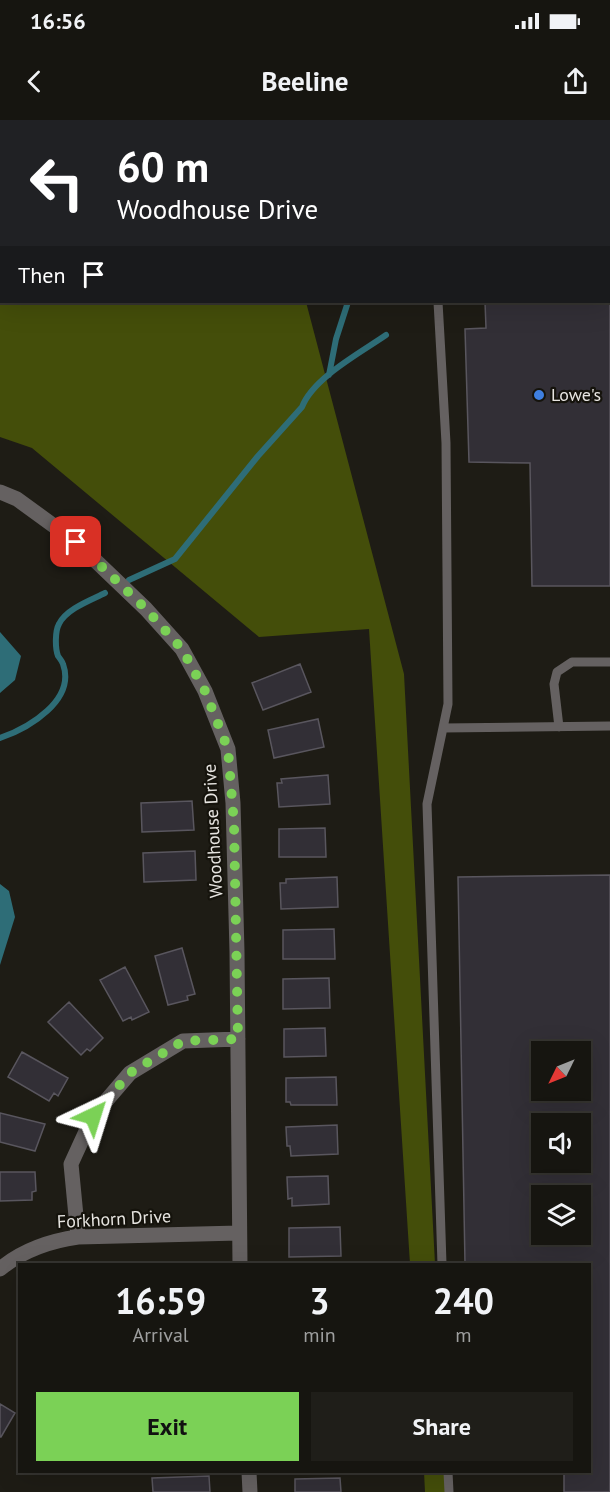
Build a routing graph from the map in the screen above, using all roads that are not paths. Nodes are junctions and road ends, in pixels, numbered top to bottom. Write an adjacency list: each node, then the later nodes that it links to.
1 (438, 303): 6 (lane)
2 (0, 492): 7 (street, Woodhouse Drive)
3 (610, 662): 5 (lane)
4 (610, 726): 5 (lane)
5 (559, 727): 6 (lane)
6 (443, 728): 11 (lane)
7 (238, 1039): 8 (street, Woodhouse Drive); 9 (street)
8 (239, 1233): 9 (street, Forkhorn Drive); 10 (street, Woodhouse Drive)
9 (78, 1237): 12 (street, Forkhorn Drive)
10 (240, 1263)
11 (442, 1263)
12 (0, 1269)
13 (249, 1473): 15 (street)
14 (448, 1473): 16 (lane)
15 (250, 1492)
16 (449, 1492)

